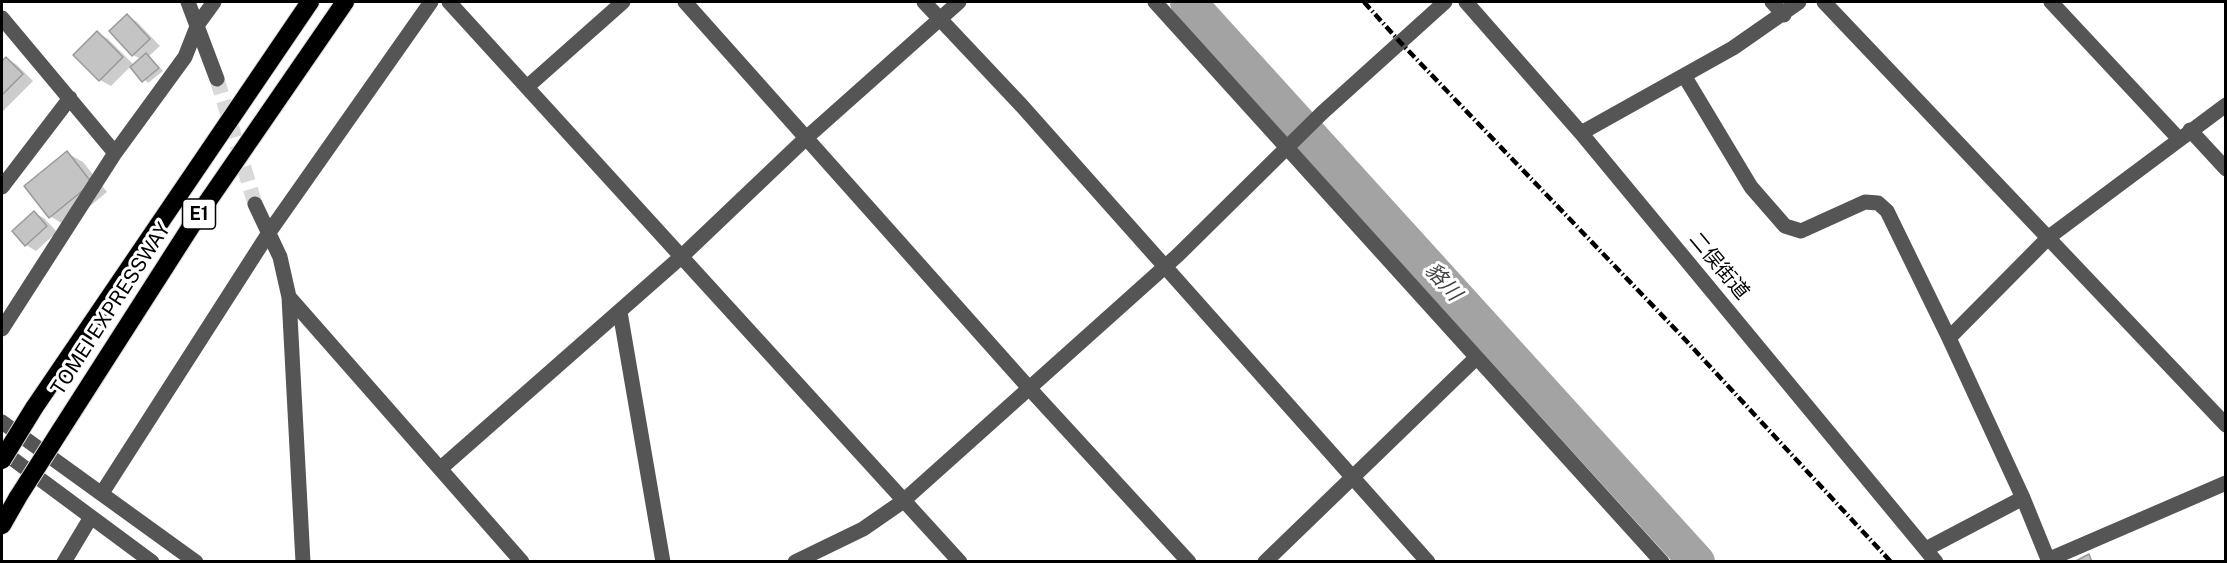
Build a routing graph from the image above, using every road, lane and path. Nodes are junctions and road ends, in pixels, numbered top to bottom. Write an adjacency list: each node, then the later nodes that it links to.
1 (188, 2): 21 (street)
2 (214, 2): 21 (street)
3 (310, 2): 48 (highway, TOMEI EXPRESSWAY / E1, bridge)
4 (345, 2): 56 (highway, TOMEI EXPRESSWAY / E1, bridge)
5 (431, 2): 35 (street)
6 (449, 2): 24 (street)
7 (623, 2): 24 (street)
8 (685, 2): 29 (street)
9 (924, 2): 20 (street)
10 (959, 2): 20 (street)
11 (1155, 2): 30 (street)
12 (1445, 2): 30 (street)
13 (1466, 2): 27 (street, 二俣街道)
14 (1772, 2): 18 (street)
15 (1799, 2): 18 (street)
16 (1824, 2): 36 (street)
17 (2051, 2): 28 (street)
18 (1784, 15): 22 (street)
19 (2, 18): 25 (street)
20 (939, 19): 29 (street); 38 (street)
21 (198, 24): 23 (street); 31 (street)
22 (1685, 77): 27 (street); 42 (street)
23 (217, 79)
24 (527, 87): 37 (street)
25 (70, 98): 31 (street); 33 (street)
26 (2226, 105): 28 (street)
27 (1581, 133): 57 (street, 二俣街道)
28 (2185, 135): 32 (street); 36 (street)
29 (805, 139): 37 (street); 44 (street)
30 (1289, 148): 38 (street); 43 (street)
31 (116, 153): 41 (street)
32 (2226, 169)
33 (2, 187)
34 (255, 204): 35 (street)
35 (270, 231): 39 (street); 52 (street)
36 (2049, 237): 42 (street); 46 (street)
37 (681, 257): 40 (street); 54 (street)
38 (1166, 266): 44 (street); 50 (street)
39 (289, 297): 49 (street); 61 (street)
40 (620, 312): 49 (street); 63 (street)
41 (2, 329)
42 (1949, 338): 53 (street)
43 (1476, 358): 50 (street); 69 (street)
44 (1029, 388): 54 (street); 66 (street)
45 (2, 422): 52 (street)
46 (2226, 425)
47 (2, 450): 55 (street)
48 (2, 460)
49 (441, 468): 62 (street)
50 (1351, 477): 67 (street); 68 (street)
51 (2226, 483): 53 (street)
52 (102, 493): 60 (street)
53 (2023, 498): 57 (street)
54 (902, 502): 64 (street); 65 (street)
55 (91, 517): 58 (street); 59 (street)
56 (2, 525)
57 (1926, 549): 70 (street, 二俣街道)
58 (64, 561)
59 (152, 561)
60 (196, 561)
61 (303, 561)
62 (522, 561)
63 (663, 561)
64 (795, 561)
65 (960, 561)
66 (1190, 561)
67 (1265, 561)
68 (1428, 561)
69 (1662, 561)
70 (1936, 561)

